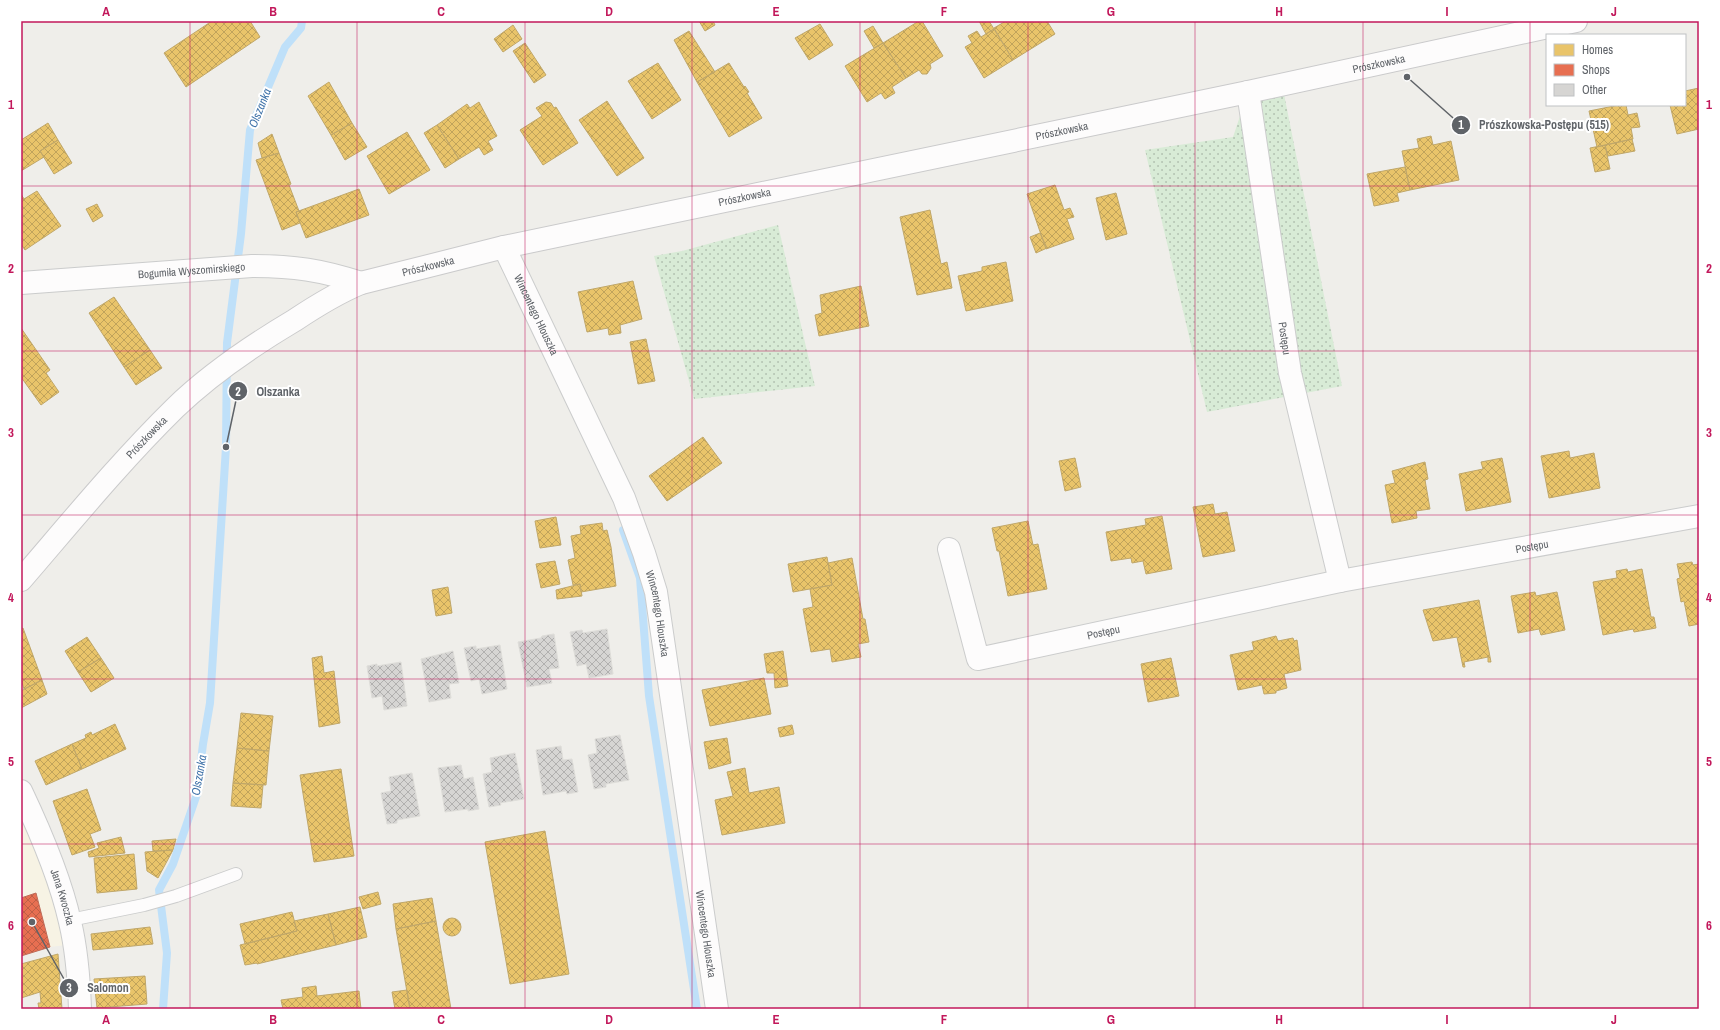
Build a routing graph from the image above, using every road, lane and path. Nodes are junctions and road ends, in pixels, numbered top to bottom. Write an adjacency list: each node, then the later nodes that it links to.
1 (1576, 21): 2 (street, Prószkowska)
2 (1248, 92): 3 (street, Prószkowska); 9 (street, Postępu)
3 (504, 247): 4 (street, Prószkowska); 14 (street, Wincentego Hlouszka)
4 (361, 282): 5 (street, Bogumiła Wyszomirskiego); 8 (street, Prószkowska)
5 (21, 283)
6 (1699, 516): 9 (street, Postępu)
7 (949, 549): 9 (street, Postępu)
8 (21, 580)
9 (1340, 581)
10 (21, 791): 12 (street, Jana Kwoczka)
11 (236, 874): 12 (lane)
12 (70, 920): 13 (street, Jana Kwoczka)
13 (80, 1009)
14 (717, 1009)

